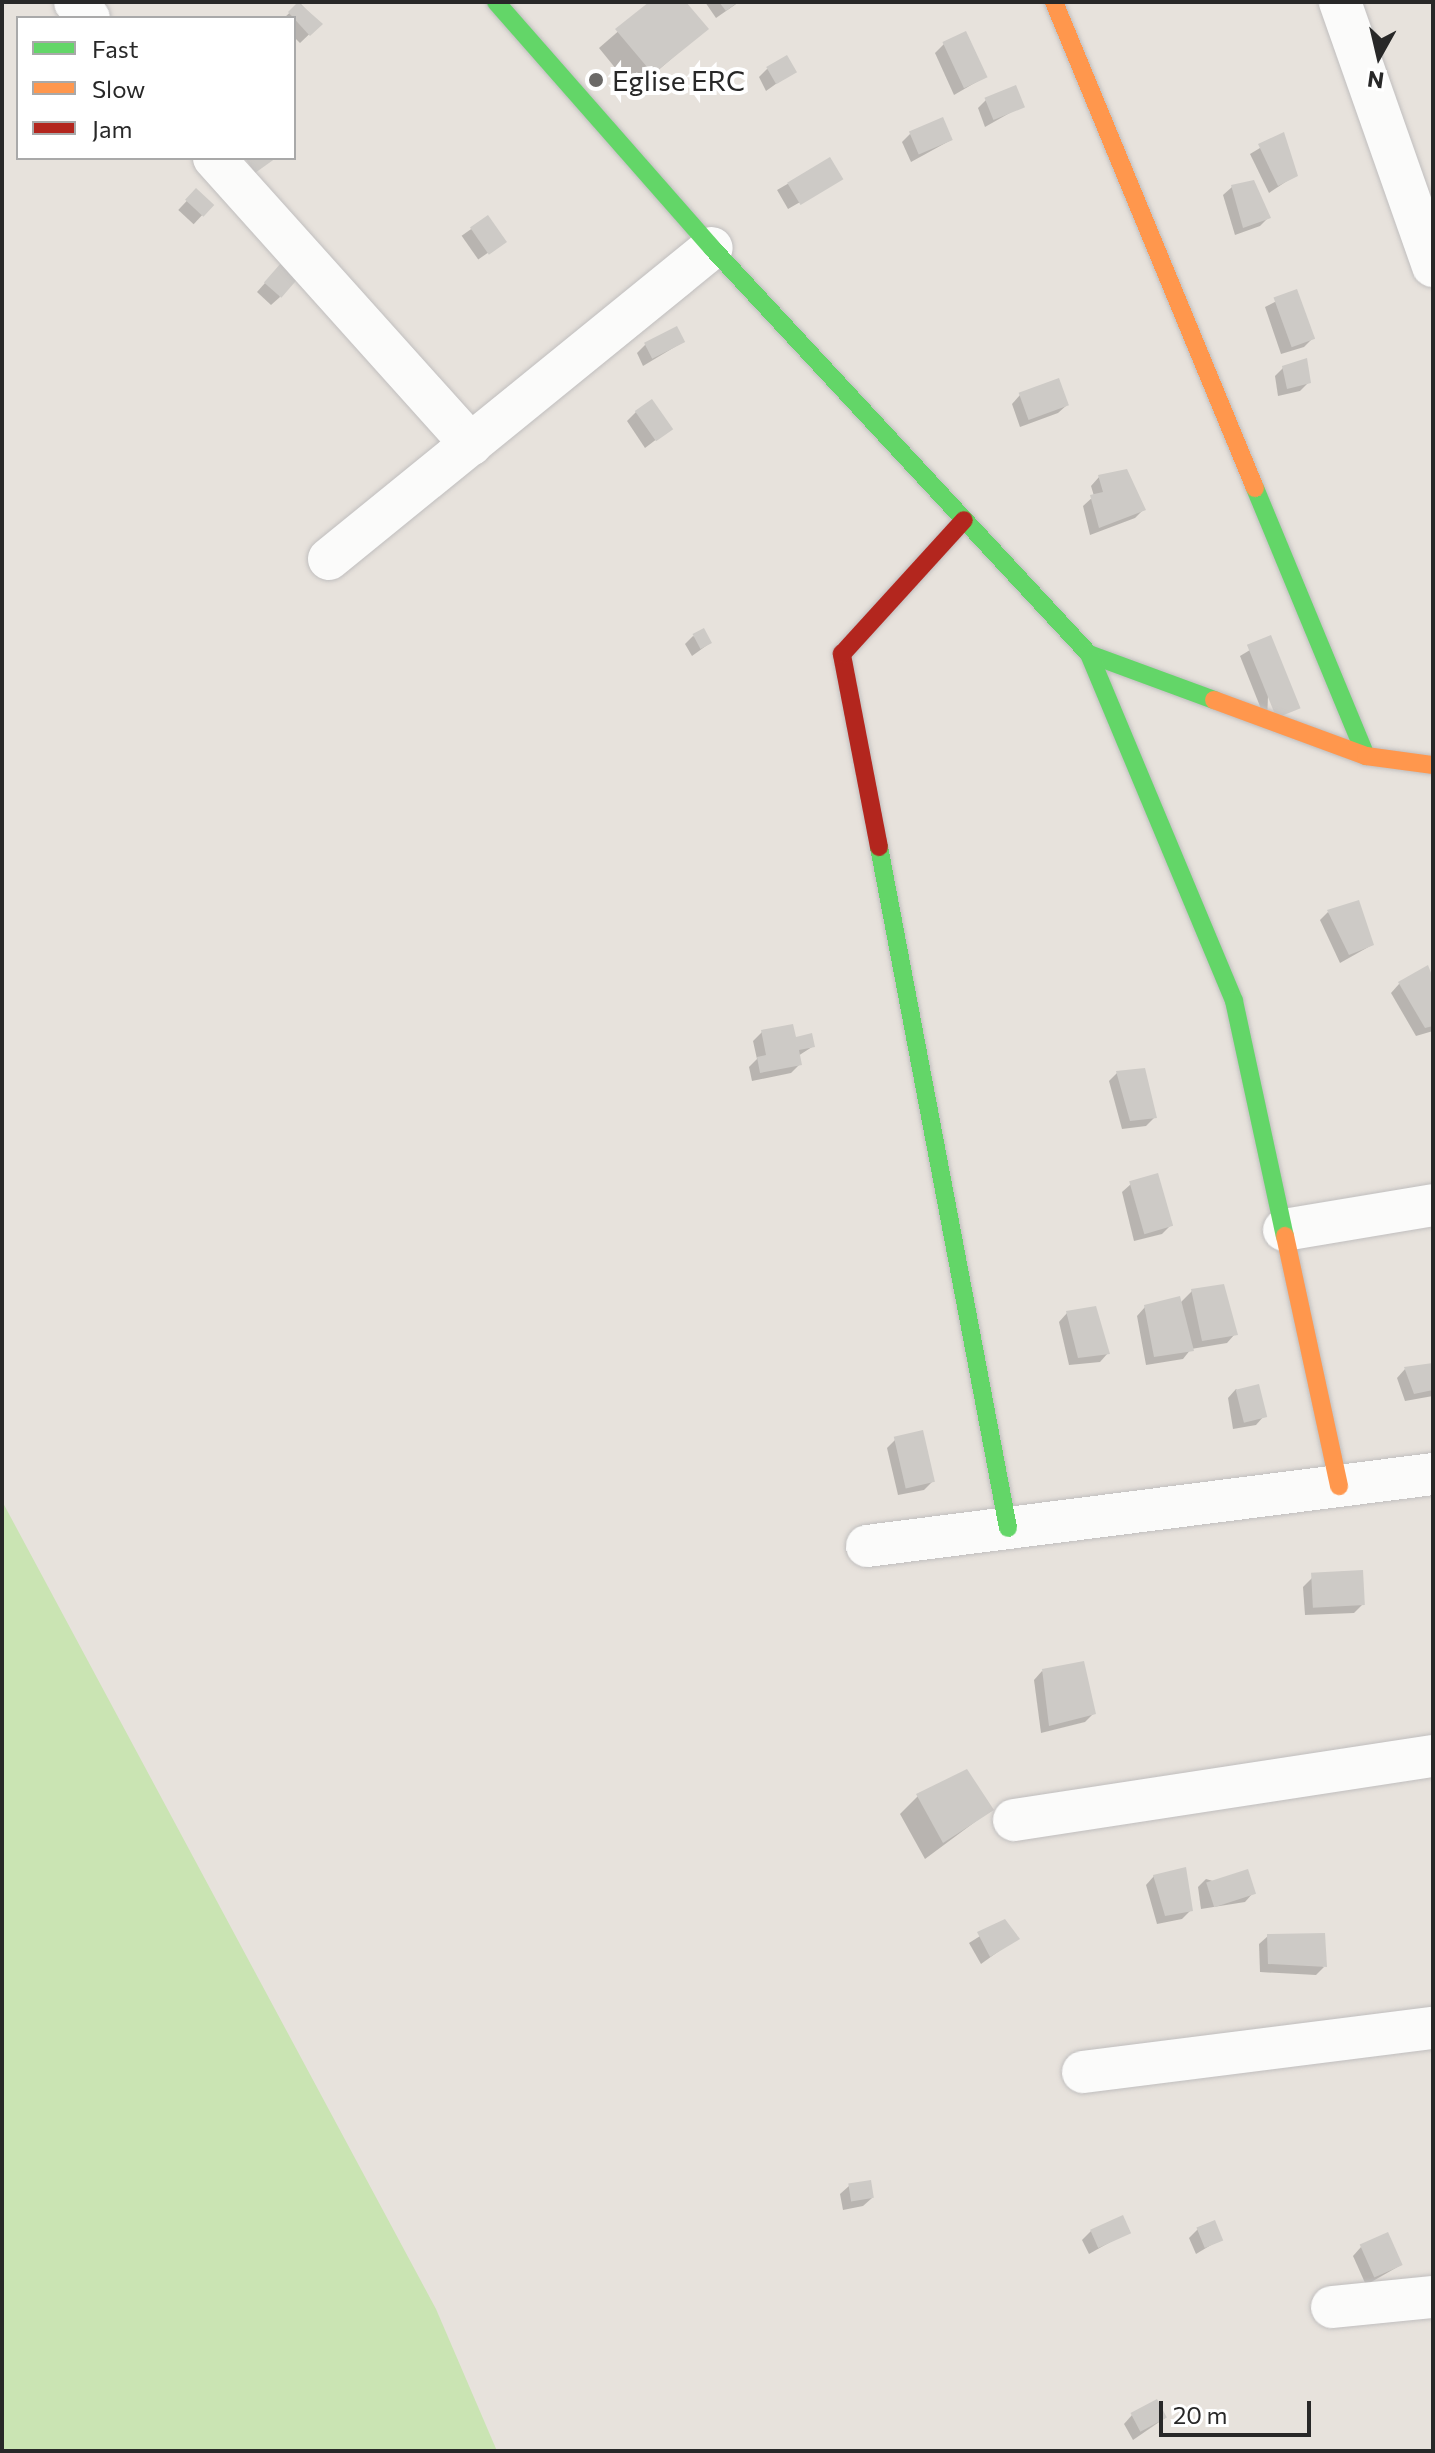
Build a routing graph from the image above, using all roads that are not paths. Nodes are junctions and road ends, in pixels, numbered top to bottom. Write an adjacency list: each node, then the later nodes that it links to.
1 (496, 2): 5 (street)
2 (1054, 2): 11 (street)
3 (1340, 2): 6 (street)
4 (216, 160): 7 (street)
5 (712, 248): 7 (street); 8 (street)
6 (1433, 266)
7 (471, 444): 9 (street)
8 (964, 520): 10 (street); 17 (street)
9 (329, 559)
10 (1089, 654): 11 (street); 14 (street)
11 (1366, 756): 12 (street)
12 (1433, 765)
13 (1433, 1205): 14 (street)
14 (1284, 1230): 16 (street)
15 (1433, 1474): 16 (street)
16 (1339, 1486): 17 (street)
17 (1008, 1528): 18 (street)
18 (867, 1546)
19 (1433, 1756): 20 (street)
20 (1014, 1820)
21 (1433, 2028): 22 (street)
22 (1083, 2072)
23 (1433, 2297): 24 (street)
24 (1332, 2307)

